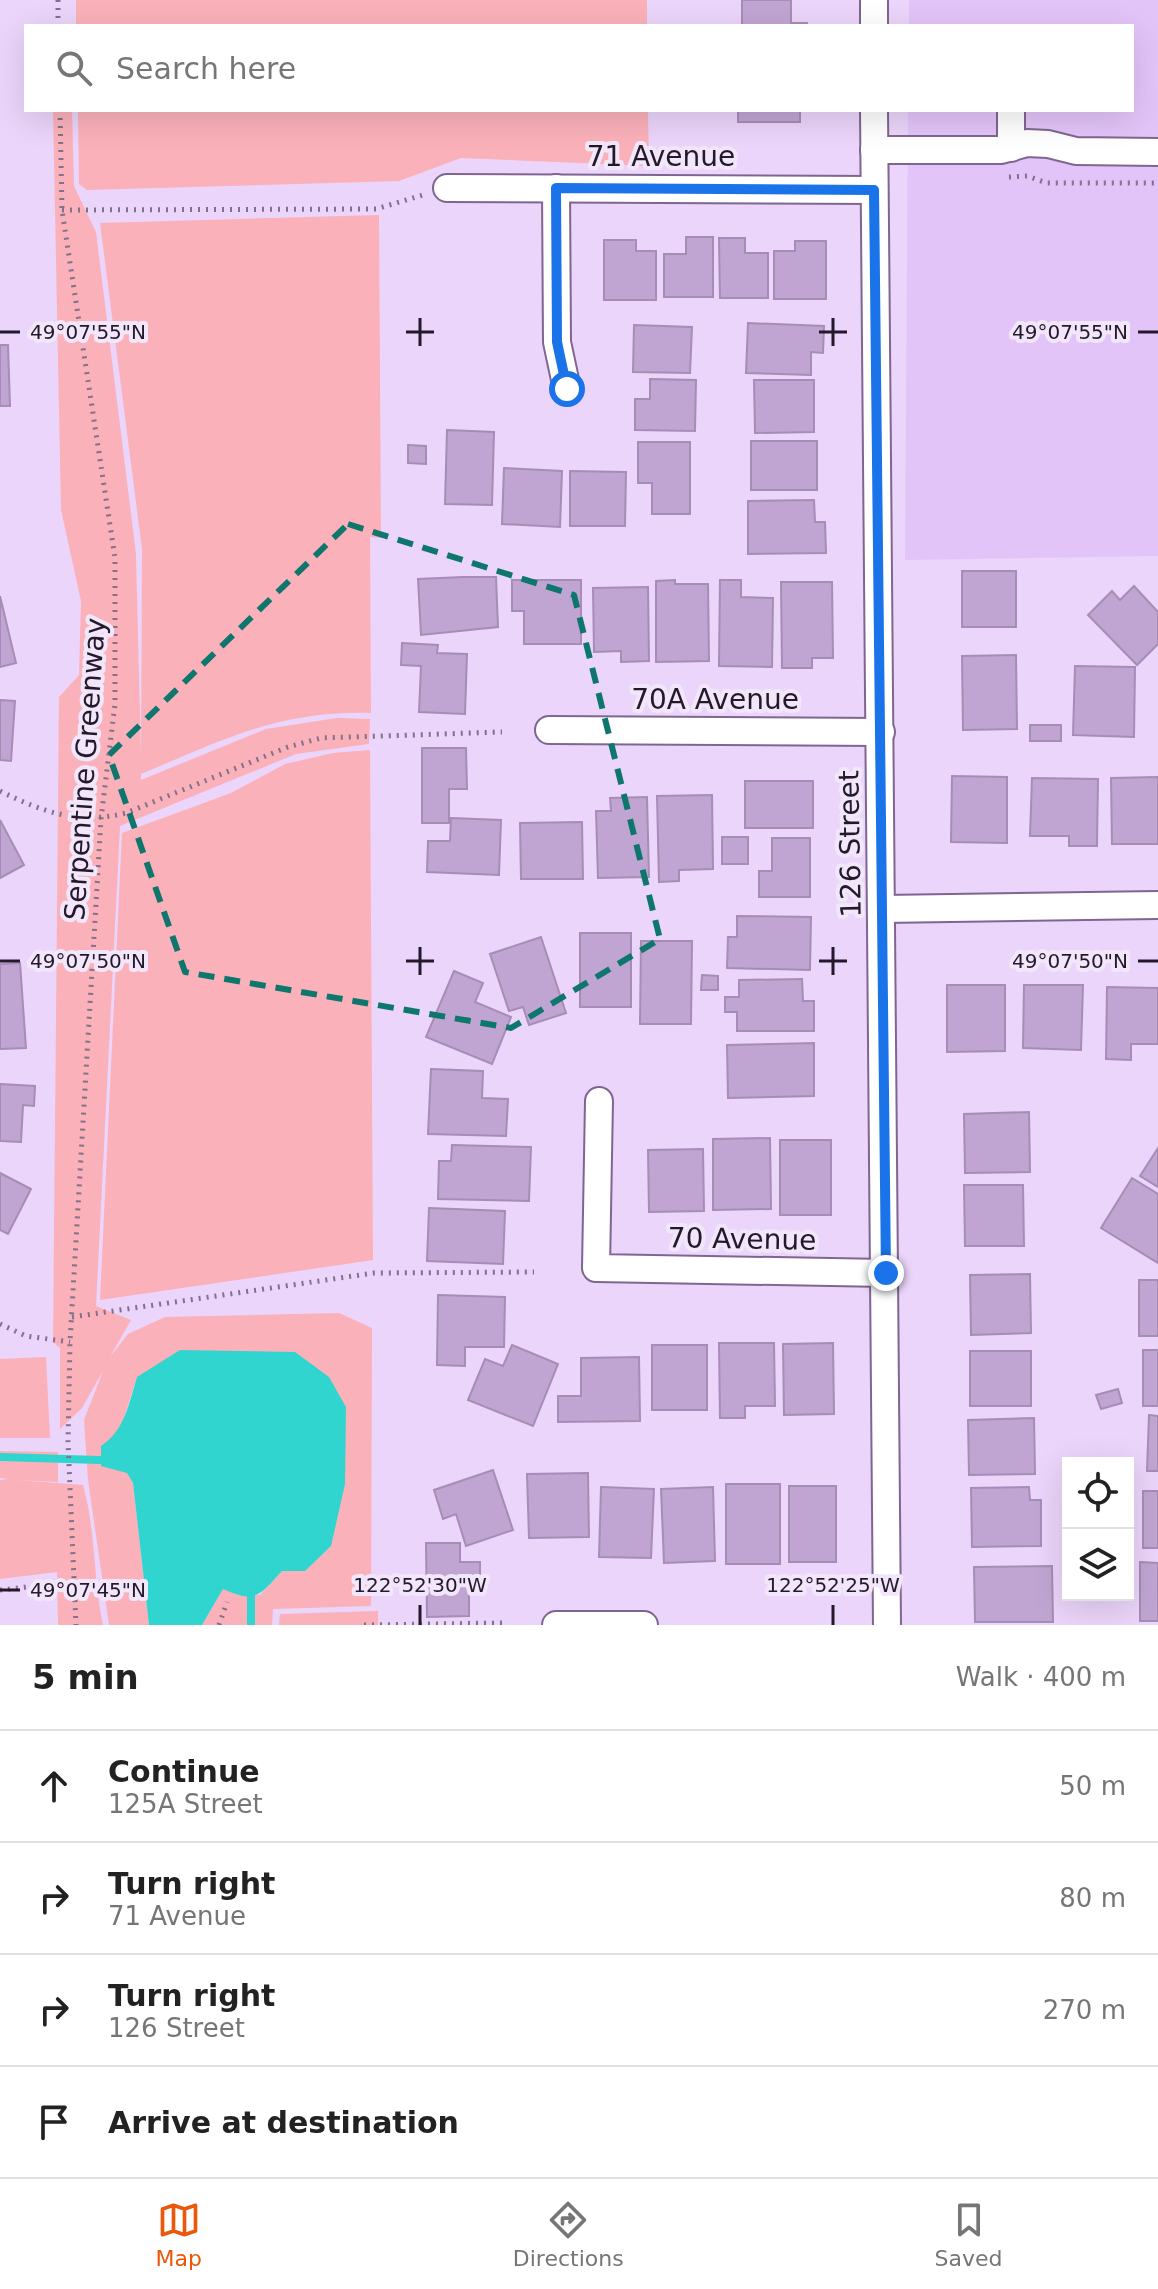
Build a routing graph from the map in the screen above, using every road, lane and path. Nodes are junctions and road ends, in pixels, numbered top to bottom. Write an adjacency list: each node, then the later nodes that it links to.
1 (58, 0): 3 (path)
2 (874, 0): 4 (street)
3 (58, 24)
4 (874, 24)
5 (60, 112): 16 (path, Serpentine Greenway)
6 (874, 112): 9 (street, 126 Street)
7 (1011, 112): 8 (street)
8 (1011, 148): 9 (street); 10 (street)
9 (874, 150): 15 (street, 126 Street)
10 (1158, 152)
11 (1004, 178): 12 (path)
12 (1158, 183)
13 (447, 188): 14 (street, 71 Avenue); 16 (path)
14 (556, 188): 15 (street, 71 Avenue); 17 (street)
15 (874, 190): 20 (street, 126 Street)
16 (62, 210): 22 (path, Serpentine Greenway)
17 (567, 389)
18 (549, 730): 20 (street, 70A Avenue)
19 (502, 732): 22 (path)
20 (881, 732): 24 (street, 126 Street)
21 (0, 791): 22 (path)
22 (101, 819): 28 (path, Serpentine Greenway)
23 (1158, 905): 24 (street)
24 (883, 909): 27 (street, 126 Street)
25 (599, 1101): 27 (street, 70 Avenue)
26 (534, 1272): 28 (path)
27 (886, 1273): 40 (street, 126 Street)
28 (72, 1317): 30 (path, Serpentine Greenway)
29 (0, 1324): 30 (path)
30 (70, 1342): 32 (path, Serpentine Greenway)
31 (0, 1590): 32 (path)
32 (75, 1594): 36 (path, Serpentine Greenway)
33 (227, 1602): 37 (path)
34 (504, 1623): 38 (path)
35 (556, 1624): 39 (street)
36 (76, 1625)
37 (219, 1625)
38 (364, 1625)
39 (644, 1625)
40 (887, 1625)

